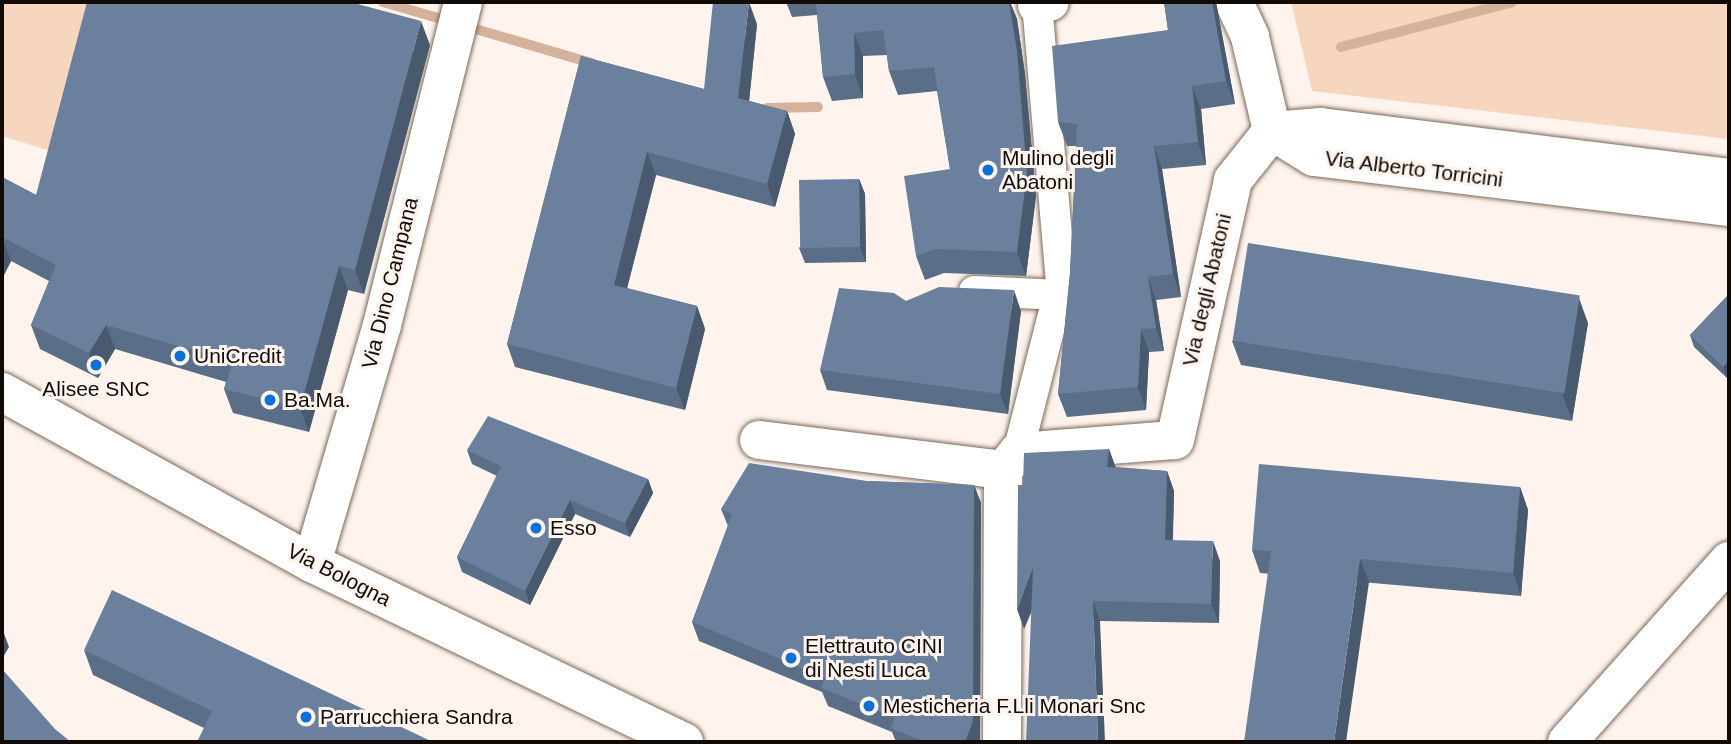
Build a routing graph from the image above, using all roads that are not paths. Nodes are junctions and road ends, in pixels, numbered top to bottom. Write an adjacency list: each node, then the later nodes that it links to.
1 (1234, 2): 4 (street)
2 (1043, 3): 8 (street)
3 (462, 4): 13 (street, Via Dino Campana)
4 (1272, 131): 5 (street, Via Alberto Torricini); 6 (street, Via Alberto Torricini); 11 (street, Via degli Abatoni)
5 (1729, 178)
6 (1729, 206)
7 (943, 290): 8 (street)
8 (1061, 295): 11 (street)
9 (2, 392): 13 (street, Via Bologna)
10 (759, 440): 11 (street, Via degli Abatoni)
11 (1011, 461): 16 (street)
12 (1729, 561): 14 (street)
13 (312, 563): 15 (street, Via Bologna)
14 (1620, 683): 17 (street); 18 (street)
15 (684, 742)
16 (1002, 742)
17 (1567, 742)
18 (1599, 742)

